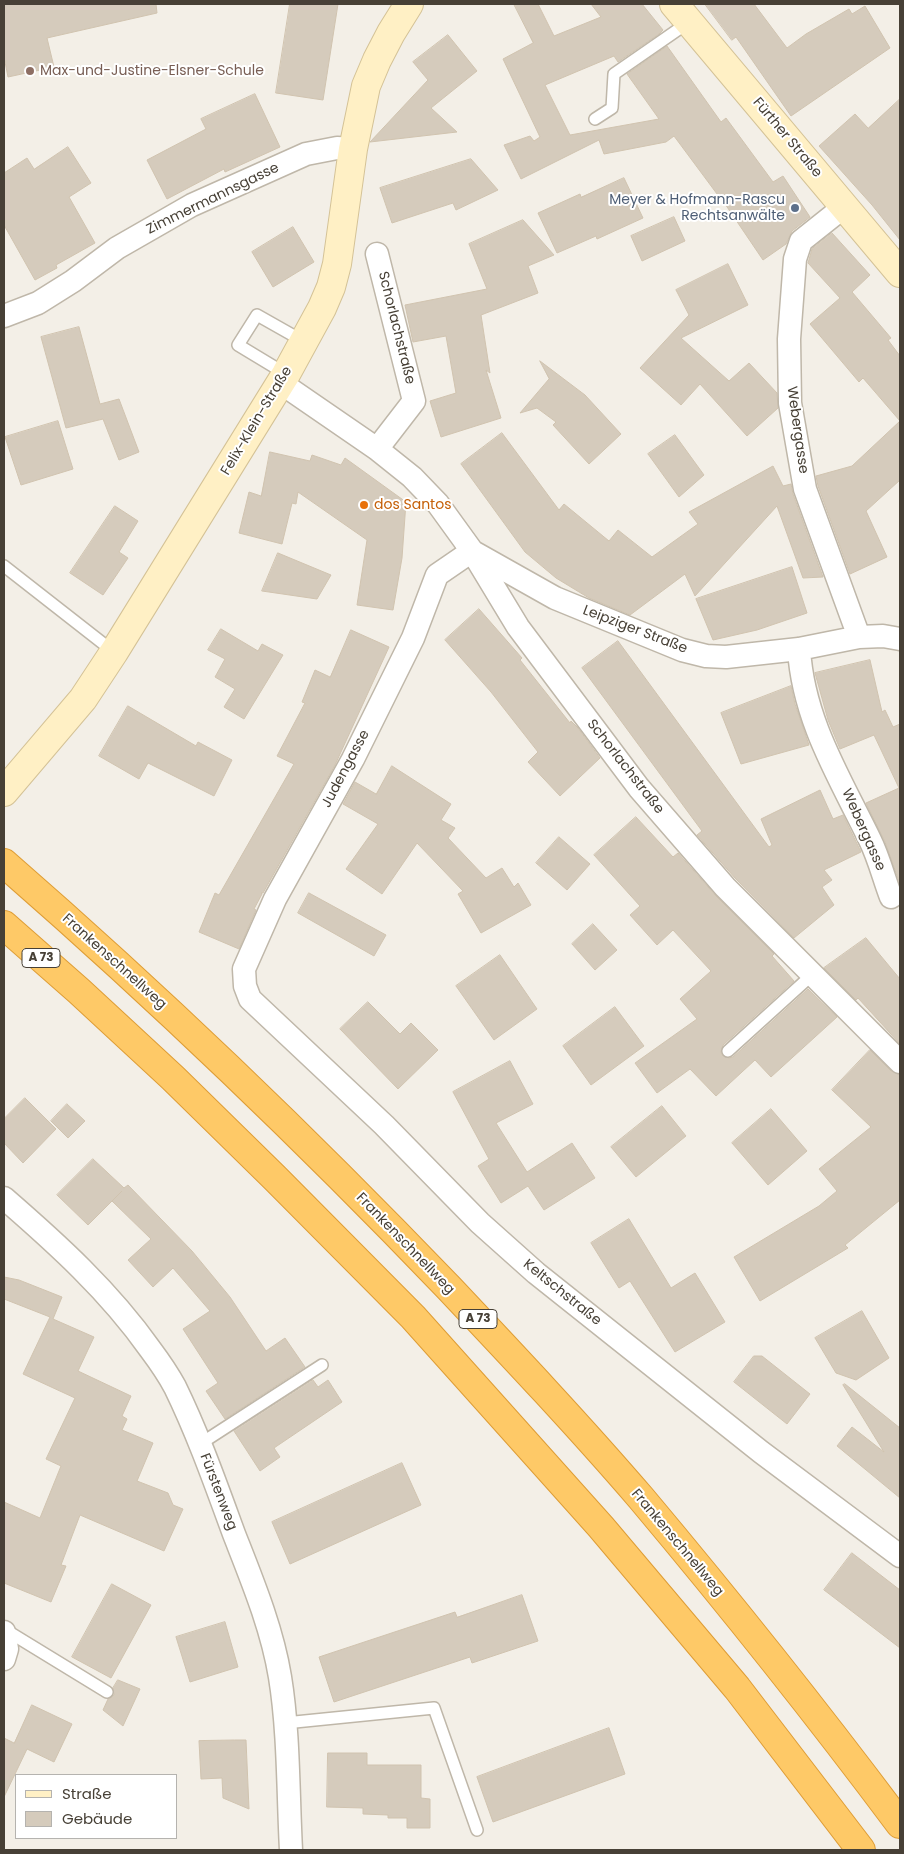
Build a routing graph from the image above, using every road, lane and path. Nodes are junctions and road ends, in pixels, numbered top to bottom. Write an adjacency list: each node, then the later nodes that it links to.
1 (409, 4): 4 (street, Felix-Klein-Straße)
2 (682, 13): 3 (lane); 5 (street, Fürther Straße)
3 (595, 119)
4 (353, 149): 8 (street, Zimmermannsgasse); 9 (street, Felix-Klein-Straße)
5 (845, 206): 7 (street, Fürther Straße); 14 (street, Webergasse)
6 (377, 254): 11 (street, Schorlachstraße)
7 (900, 273)
8 (4, 315)
9 (304, 342): 10 (street, Felix-Klein-Straße); 10 (lane)
10 (283, 379): 11 (street, Schorlachstraße); 17 (street, Felix-Klein-Straße)
11 (377, 449): 12 (street, Schorlachstraße)
12 (472, 551): 16 (street, Leipziger Straße); 22 (street, Schorlachstraße); 23 (street, Judengasse)
13 (4, 566): 17 (lane)
14 (859, 637): 15 (street, Leipziger Straße); 16 (street, Leipziger Straße)
15 (900, 639)
16 (799, 649): 20 (street, Webergasse)
17 (114, 652): 18 (street, Felix-Klein-Straße)
18 (9, 787)
19 (4, 863): 34 (highway, Frankenschnellweg / A 73)
20 (891, 898)
21 (4, 925): 37 (highway, A 73)
22 (813, 974): 24 (lane); 25 (street, Schorlachstraße)
23 (250, 999): 29 (street, Keltschstraße)
24 (728, 1050)
25 (900, 1062)
26 (4, 1198): 28 (street, Fürstenweg)
27 (322, 1365): 28 (lane)
28 (200, 1444): 33 (street, Fürstenweg)
29 (900, 1556)
30 (4, 1630): 31 (street); 32 (lane)
31 (4, 1659)
32 (107, 1692)
33 (285, 1723): 35 (lane); 36 (street, Fürstenweg)
34 (900, 1824)
35 (477, 1830)
36 (291, 1850)
37 (861, 1850)

